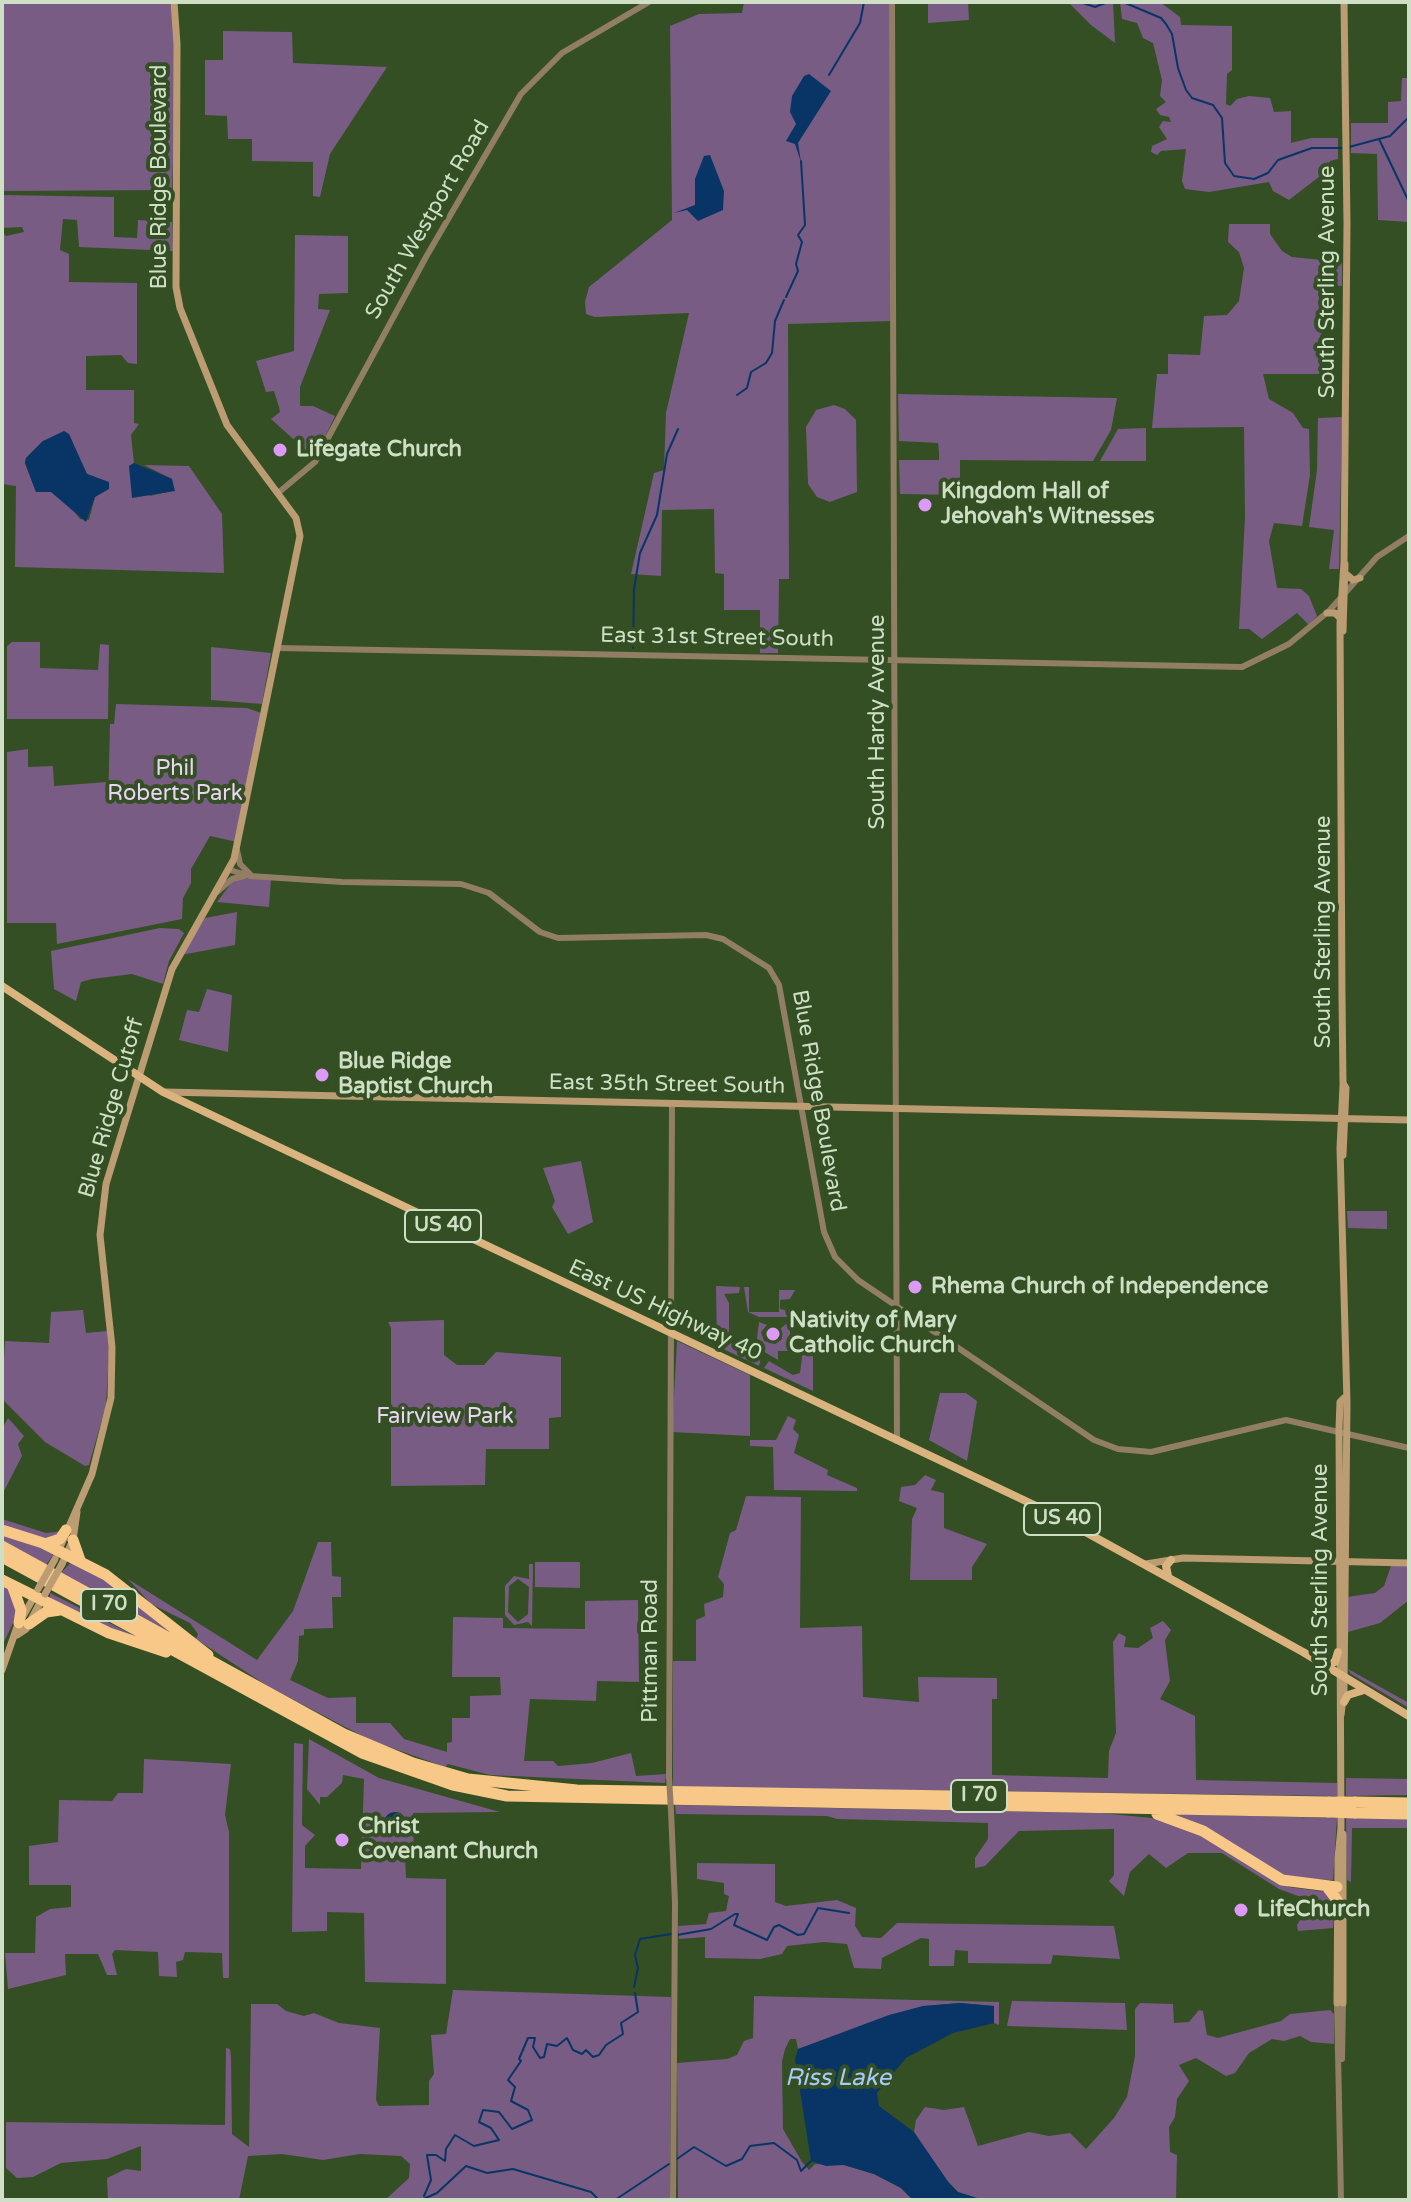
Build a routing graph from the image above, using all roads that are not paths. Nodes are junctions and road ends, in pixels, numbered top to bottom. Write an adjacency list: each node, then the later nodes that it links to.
1 (174, 2): 5 (main road, Blue Ridge Boulevard)
2 (649, 2): 6 (street, South Westport Road)
3 (892, 2): 17 (street, South Hardy Avenue)
4 (1344, 2): 9 (main road, South Sterling Avenue)
5 (268, 480): 6 (street); 7 (main road, Blue Ridge Boulevard)
6 (292, 481): 7 (street, South Westport Road)
7 (278, 493): 16 (main road, Blue Ridge Boulevard)
8 (1409, 536): 11 (street)
9 (1344, 562): 10 (main road, South Sterling Avenue); 12 (main road, South Sterling Avenue)
10 (1346, 574): 11 (main road); 12 (main road, South Sterling Avenue)
11 (1360, 578): 12 (street)
12 (1343, 598): 13 (street); 14 (main road, South Sterling Avenue); 15 (main road, South Sterling Avenue)
13 (1327, 613): 14 (main road); 17 (street, East 31st Street South)
14 (1340, 618): 15 (main road, South Sterling Avenue)
15 (1342, 634): 28 (main road, South Sterling Avenue)
16 (277, 648): 17 (street, East 31st Street South); 18 (main road, Blue Ridge Boulevard)
17 (896, 659): 27 (street, South Hardy Avenue)
18 (237, 845): 19 (main road, Blue Ridge Boulevard); 20 (street)
19 (230, 870): 20 (street, Blue Ridge Boulevard); 21 (main road, Blue Ridge Cutoff)
20 (252, 876): 21 (street); 26 (street, Blue Ridge Boulevard)
21 (217, 892): 23 (main road, Blue Ridge Cutoff)
22 (2, 986): 23 (main road, US 40)
23 (138, 1078): 24 (main road, US 40); 36 (main road, Blue Ridge Cutoff)
24 (163, 1092): 25 (main road, East 35th Street South); 31 (main road, East US Highway 40 / US 40)
25 (672, 1103): 26 (main road, East 35th Street South); 31 (street, Pittman Road)
26 (802, 1106): 27 (main road, East 35th Street South); 30 (street, Blue Ridge Boulevard)
27 (896, 1107): 28 (main road, East 35th Street South); 30 (street, South Hardy Avenue)
28 (1343, 1116): 29 (main road, East 35th Street South); 32 (main road, South Sterling Avenue)
29 (1409, 1120)
30 (896, 1306): 32 (street, Blue Ridge Boulevard); 33 (street, South Hardy Avenue)
31 (673, 1333): 33 (main road, East US Highway 40 / US 40); 71 (street, Pittman Road, bridge)
32 (1342, 1430): 34 (street, Blue Ridge Boulevard); 43 (main road, South Sterling Avenue)
33 (897, 1441): 45 (main road, East US Highway 40 / US 40)
34 (1409, 1448)
35 (2, 1530): 37 (highway)
36 (70, 1535): 37 (highway); 40 (main road, Blue Ridge Cutoff); 41 (highway)
37 (45, 1544): 40 (highway)
38 (2, 1546): 54 (highway, I 70)
39 (2, 1557): 53 (highway, I 70)
40 (61, 1557): 41 (highway); 48 (main road, Blue Ridge Cutoff, bridge)
41 (80, 1560): 54 (highway)
42 (1171, 1560): 43 (main road); 45 (main road); 46 (main road)
43 (1341, 1561): 44 (main road); 52 (main road, South Sterling Avenue); 57 (main road, South Sterling Avenue)
44 (1409, 1563)
45 (1146, 1564): 46 (main road, East US Highway 40 / US 40)
46 (1168, 1577): 51 (main road, East US Highway 40 / US 40)
47 (7, 1582): 48 (highway); 50 (highway)
48 (40, 1595): 49 (highway); 50 (main road, Blue Ridge Cutoff)
49 (62, 1610): 50 (highway); 53 (highway)
50 (22, 1627): 56 (main road, Blue Ridge Cutoff)
51 (1297, 1651): 55 (main road, US 40); 57 (main road, US 40)
52 (1338, 1652): 55 (main road); 57 (main road, South Sterling Avenue)
53 (185, 1657): 66 (highway, I 70)
54 (217, 1664): 64 (highway, I 70)
55 (1326, 1665): 57 (main road, US 40)
56 (2, 1670)
57 (1341, 1677): 58 (main road, US 40); 59 (main road, US 40); 60 (main road, South Sterling Avenue); 62 (main road, South Sterling Avenue)
58 (1361, 1691): 59 (main road, US 40); 60 (main road)
59 (1374, 1695): 61 (main road, US 40)
60 (1344, 1702): 62 (main road, South Sterling Avenue)
61 (1409, 1716)
62 (1341, 1718): 68 (main road)
63 (1409, 1801): 65 (highway, I 70)
64 (1329, 1807): 65 (highway, I 70, bridge); 66 (highway, I 70)
65 (1355, 1808): 67 (highway, I 70)
66 (1141, 1809): 69 (highway)
67 (1409, 1814)
68 (1341, 1828): 69 (main road); 70 (main road)
69 (1334, 1891): 70 (main road)
70 (1340, 2003): 72 (street)
71 (673, 2200)
72 (1341, 2200)

